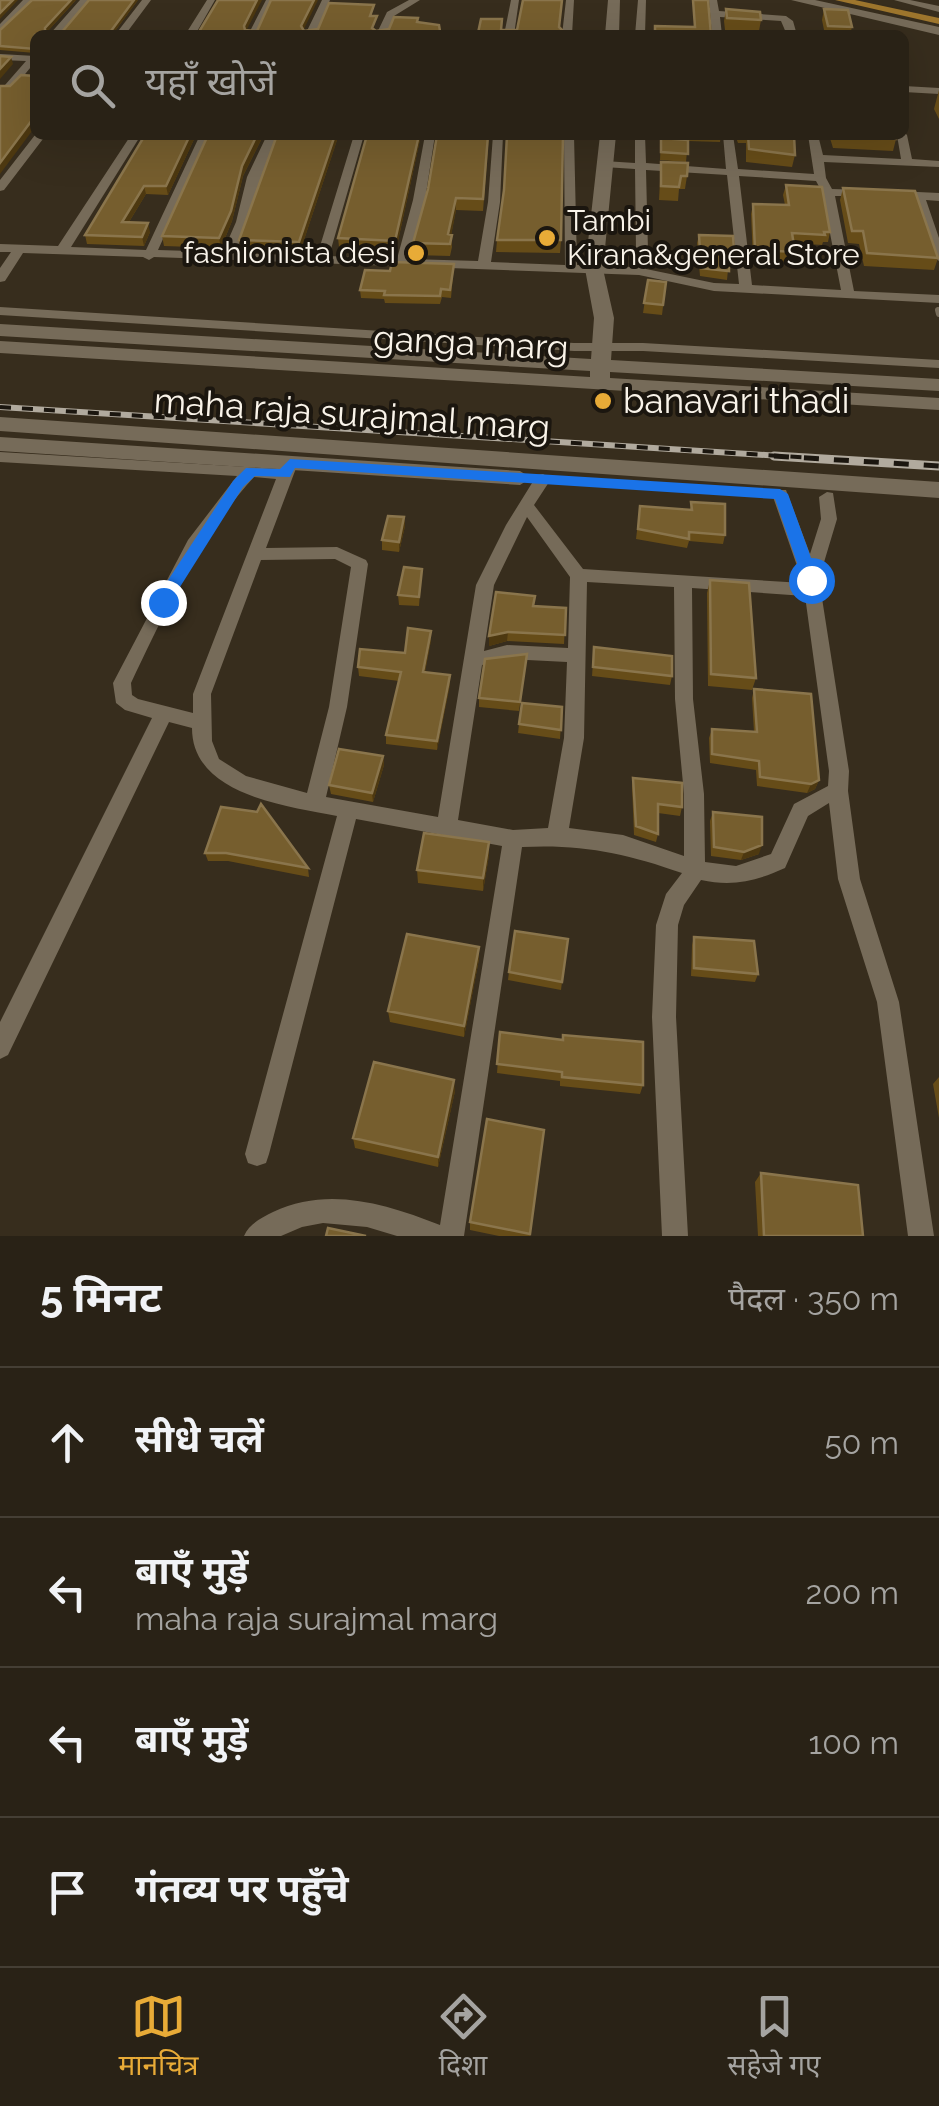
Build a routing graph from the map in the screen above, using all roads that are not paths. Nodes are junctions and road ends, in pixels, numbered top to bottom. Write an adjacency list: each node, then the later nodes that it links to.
1 (28, 0): 17 (street)
2 (85, 0): 18 (street)
3 (147, 0): 19 (street)
4 (211, 0): 20 (street)
5 (270, 0): 21 (street)
6 (326, 0): 22 (street)
7 (416, 0): 23 (street)
8 (514, 0): 24 (street)
9 (570, 0): 25 (street)
10 (614, 0): 26 (street)
11 (642, 0): 27 (street)
12 (713, 0): 16 (street)
13 (797, 0): 30 (street)
14 (898, 0): 15 (street)
15 (939, 9)
16 (716, 14): 28 (street); 29 (street)
17 (0, 29)
18 (58, 30)
19 (124, 30)
20 (193, 30)
21 (255, 30)
22 (312, 30)
23 (383, 30)
24 (510, 30)
25 (568, 30)
26 (612, 30)
27 (640, 30)
28 (717, 30)
29 (791, 30)
30 (939, 31)
31 (0, 57): 32 (street)
32 (30, 57)
33 (29, 74): 34 (street)
34 (4, 88): 37 (street)
35 (909, 89): 36 (street)
36 (939, 91)
37 (0, 99)
38 (36, 140): 58 (street)
39 (133, 140): 63 (street)
40 (203, 140): 64 (street)
41 (270, 140): 66 (street)
42 (358, 140): 67 (street)
43 (429, 140): 68 (street)
44 (498, 140): 69 (street)
45 (569, 140): 70 (street)
46 (607, 140): 53 (street)
47 (640, 140): 55 (street)
48 (729, 140): 56 (street)
49 (814, 140): 51 (street)
50 (903, 140): 52 (street)
51 (818, 158): 52 (street); 57 (street)
52 (906, 162): 54 (street)
53 (604, 164): 55 (street); 71 (street)
54 (939, 164)
55 (639, 167): 56 (street); 72 (street)
56 (732, 172): 57 (street); 74 (street)
57 (820, 178): 59 (street)
58 (0, 188)
59 (828, 192): 60 (street); 75 (street)
60 (918, 196): 61 (street); 65 (street)
61 (939, 197)
62 (6, 250): 63 (street); 73 (street)
63 (60, 252): 64 (street)
64 (148, 256): 66 (street)
65 (939, 257)
66 (227, 258): 67 (street)
67 (322, 260): 68 (street)
68 (402, 263): 69 (street)
69 (484, 265): 70 (street)
70 (571, 268): 71 (street)
71 (594, 269): 72 (street); 81 (street)
72 (639, 271): 74 (street)
73 (0, 278)
74 (746, 288): 75 (street)
75 (848, 294): 76 (street)
76 (939, 299)
77 (0, 311): 81 (street)
78 (0, 330): 81 (street, ganga marg)
79 (0, 348): 81 (street, ganga marg)
80 (939, 364): 81 (street)
81 (602, 365): 82 (street, ganga marg); 83 (street, ganga marg)
82 (939, 385)
83 (939, 404)
84 (0, 424): 87 (street, maha raja surajmal marg)
85 (0, 444): 87 (street, maha raja surajmal marg)
86 (0, 457): 88 (street)
87 (290, 461): 88 (street); 89 (street, maha raja surajmal marg); 90 (street, maha raja surajmal marg); 95 (street)
88 (252, 472): 101 (street)
89 (543, 479): 91 (street, maha raja surajmal marg); 93 (street)
90 (939, 490)
91 (780, 494): 92 (street, maha raja surajmal marg); 98 (street)
92 (827, 497): 94 (street, maha raja surajmal marg); 98 (street)
93 (526, 506): 96 (street); 100 (street)
94 (939, 506)
95 (253, 554): 102 (street); 104 (street)
96 (579, 576): 97 (street); 99 (street)
97 (683, 583): 98 (street); 109 (street)
98 (812, 585): 103 (street)
99 (574, 655): 100 (street); 107 (street)
100 (473, 660): 106 (street)
101 (163, 715): 102 (street); 110 (street)
102 (199, 722): 104 (street)
103 (838, 791): 109 (street); 116 (street)
104 (314, 803): 105 (street)
105 (350, 810): 106 (street); 111 (street)
106 (447, 827): 108 (street)
107 (557, 837): 108 (street); 109 (street)
108 (513, 839): 114 (street)
109 (695, 872): 115 (street)
110 (0, 1047)
111 (257, 1154)
112 (257, 1236): 113 (street)
113 (436, 1236)
114 (451, 1236)
115 (676, 1236)
116 (921, 1236)

